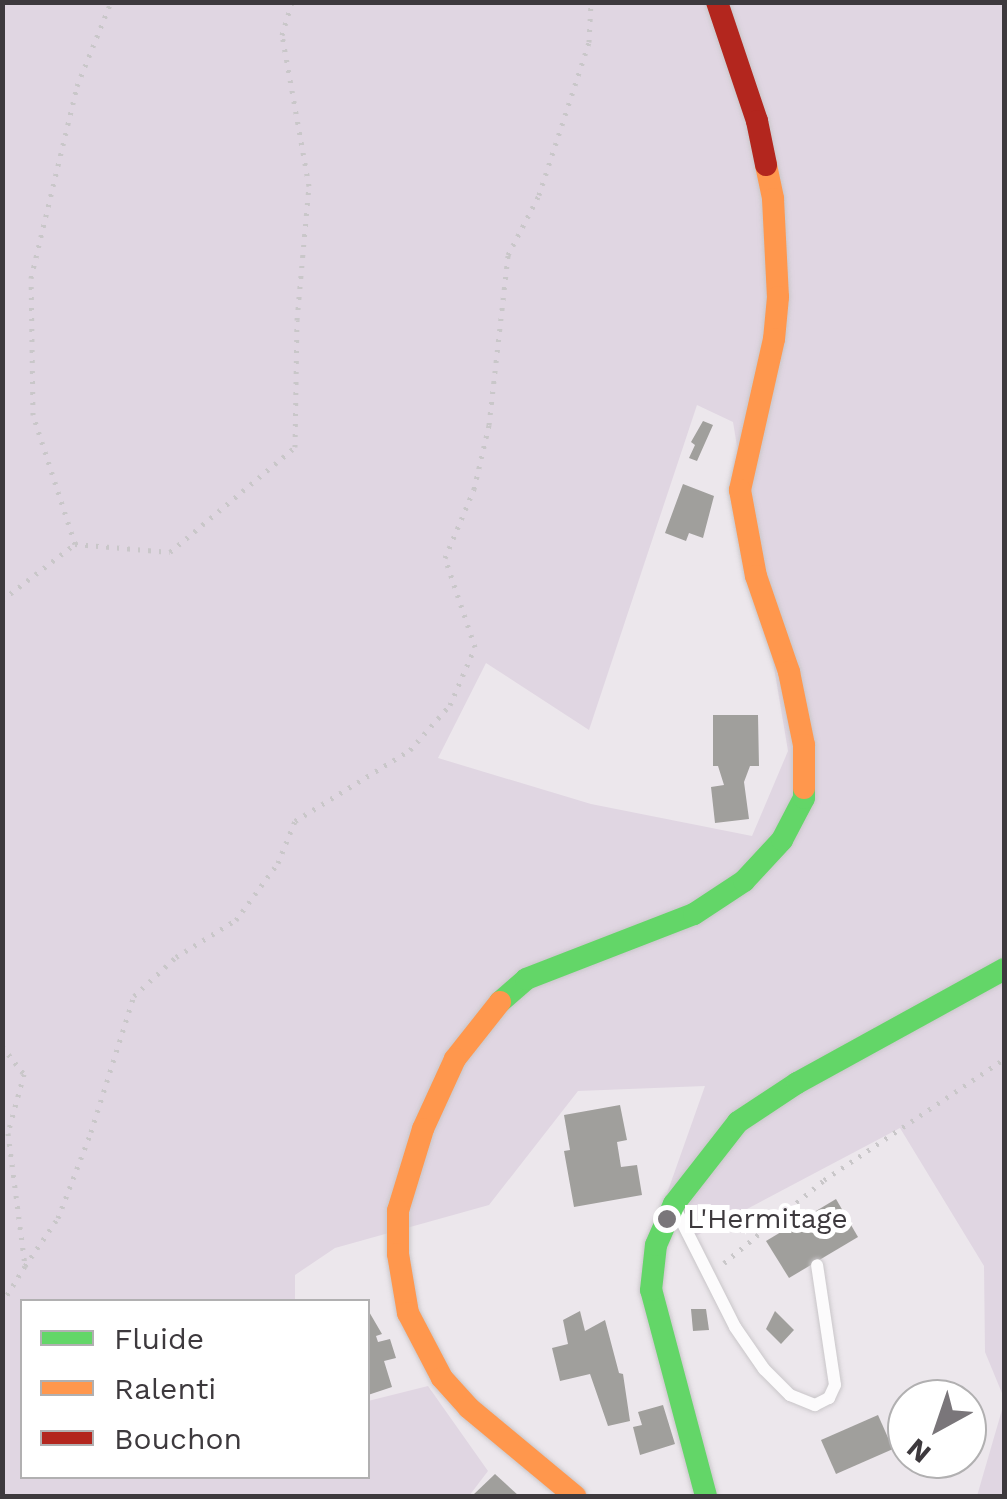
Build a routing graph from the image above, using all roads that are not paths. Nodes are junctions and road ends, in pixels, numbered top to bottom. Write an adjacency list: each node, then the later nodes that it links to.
1 (717, 2): 5 (street)
2 (1004, 969): 3 (street)
3 (674, 1204): 4 (lane); 6 (street)
4 (816, 1265)
5 (575, 1496)
6 (706, 1496)

